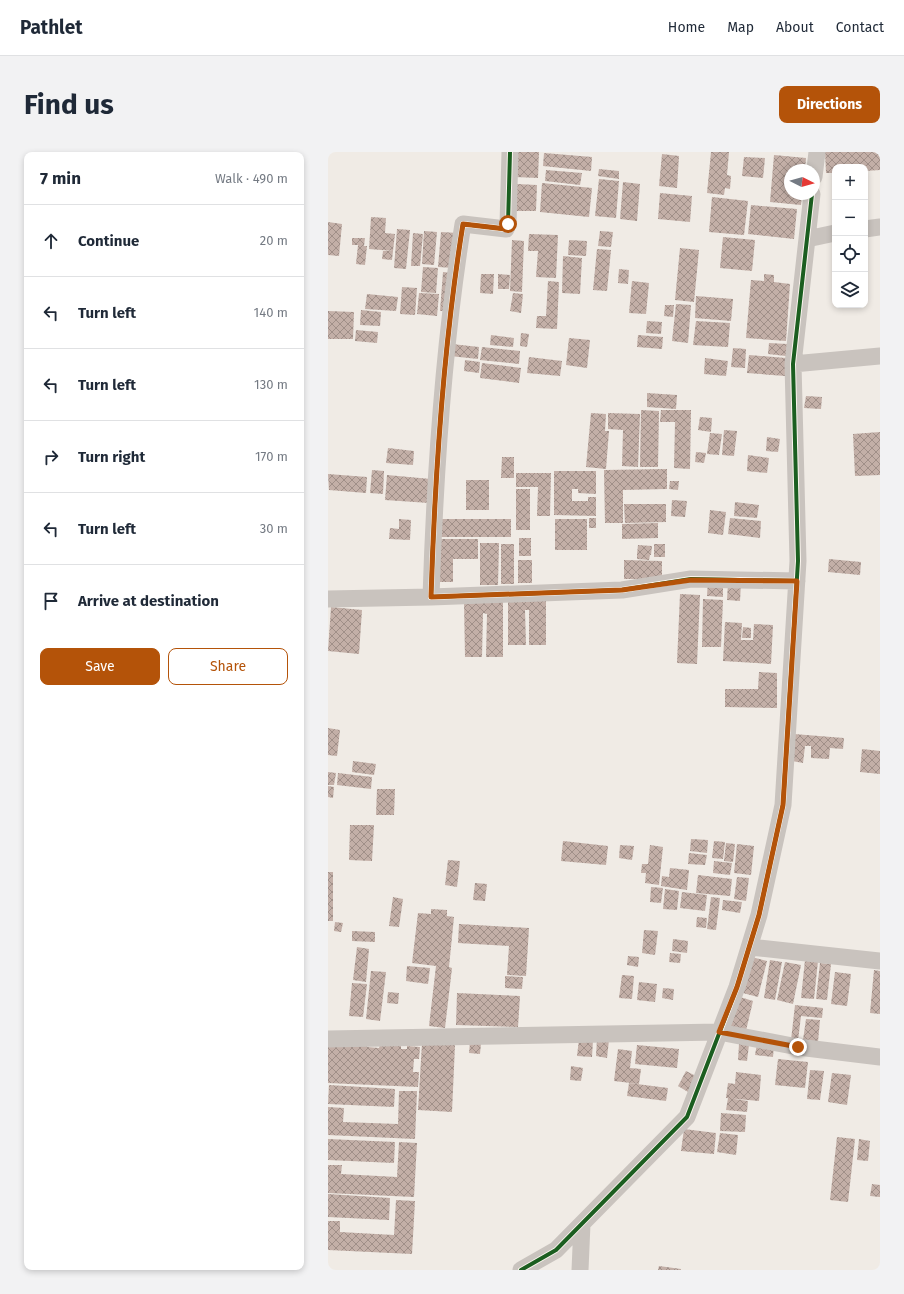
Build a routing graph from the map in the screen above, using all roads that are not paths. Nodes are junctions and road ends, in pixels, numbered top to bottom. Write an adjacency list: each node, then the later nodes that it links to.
1 (510, 152): 12 (street)
2 (817, 152): 3 (street)
3 (816, 164)
4 (811, 200): 8 (street)
5 (880, 227): 6 (street)
6 (868, 229)
7 (832, 234): 8 (street)
8 (807, 239): 10 (street)
9 (880, 356): 10 (street)
10 (793, 364): 11 (street)
11 (797, 581): 12 (street); 14 (street)
12 (431, 597): 13 (street)
13 (328, 599)
14 (750, 947): 15 (street); 16 (street)
15 (880, 961)
16 (719, 1032): 17 (street); 18 (street); 19 (street)
17 (328, 1039)
18 (880, 1057)
19 (582, 1224): 20 (street); 21 (street)
20 (521, 1270)
21 (580, 1270)

